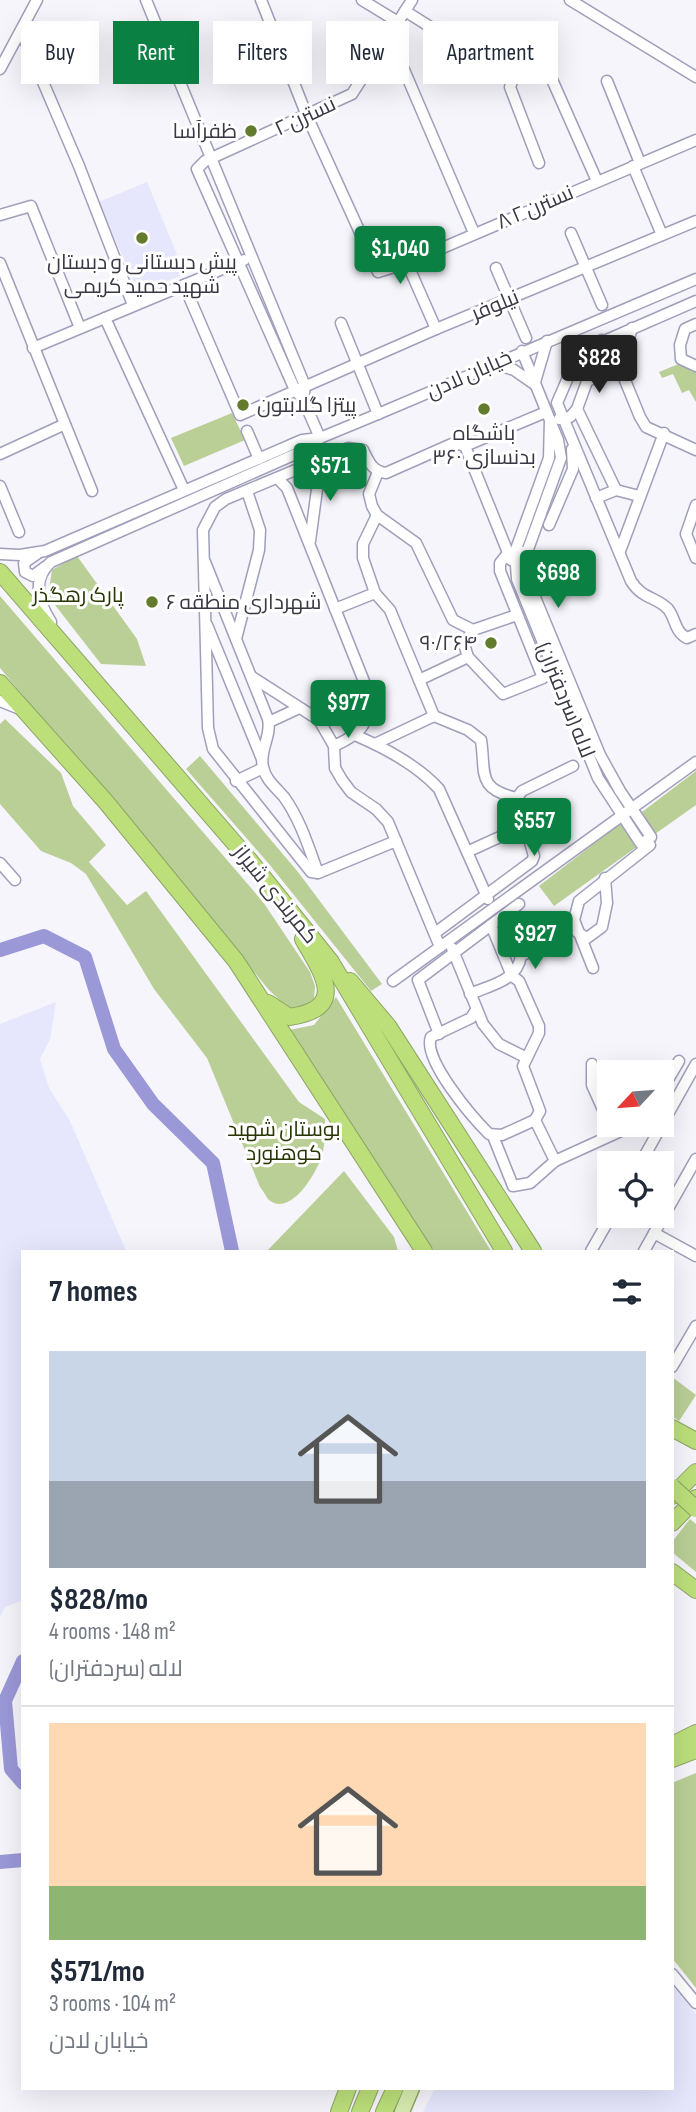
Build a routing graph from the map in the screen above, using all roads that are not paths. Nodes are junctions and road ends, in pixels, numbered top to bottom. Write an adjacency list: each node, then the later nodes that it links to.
1 (37, 0): 8 (street)
2 (146, 0): 23 (street)
3 (261, 0): 21 (street)
4 (362, 0): 9 (street)
5 (412, 0): 7 (street, نسترن ۲)
6 (570, 0): 14 (street)
7 (405, 11): 10 (street, نسترن ۲); 11 (street)
8 (27, 21)
9 (396, 21)
10 (399, 21)
11 (423, 22)
12 (21, 35): 13 (street)
13 (0, 69)
14 (696, 76)
15 (409, 80): 29 (street)
16 (607, 81): 25 (street)
17 (44, 84): 42 (street)
18 (359, 84): 21 (street, نسترن ۲)
19 (511, 84): 24 (street)
20 (554, 84): 26 (street)
21 (307, 116): 23 (street, نسترن ۲); 34 (street, ۸ نسترن ۲)
22 (696, 141): 25 (street, ۸ نسترن ۲)
23 (209, 159): 32 (street); 32 (street, نسترن ۲)
24 (539, 163)
25 (637, 165): 26 (street, ۸ نسترن ۲); 31 (street)
26 (597, 181): 29 (street, ۸ نسترن ۲)
27 (0, 215): 48 (street)
28 (696, 222): 31 (street, نیلوفر)
29 (474, 233): 34 (street, ۸ نسترن ۲)
30 (571, 233): 35 (street)
31 (662, 235): 35 (street, نیلوفر)
32 (245, 259): 39 (street); 63 (street)
33 (0, 263): 38 (street)
34 (407, 263): 50 (street)
35 (585, 266): 40 (street, نیلوفر); 43 (street)
36 (496, 268): 40 (street)
37 (696, 279): 54 (street, خیابان لادن)
38 (3, 280): 55 (street)
39 (184, 285): 42 (street); 63 (street, نیلوفر)
40 (509, 300): 50 (street, نیلوفر); 52 (street)
41 (696, 301): 44 (street)
42 (133, 305): 45 (street)
43 (602, 305)
44 (676, 309): 49 (street); 51 (street)
45 (105, 318): 48 (street); 81 (street)
46 (341, 323): 58 (street)
47 (696, 324): 51 (street)
48 (80, 328): 55 (street)
49 (632, 328): 53 (street); 60 (street)
50 (436, 329): 58 (street, نیلوفر)
51 (685, 329): 59 (street)
52 (526, 338)
53 (602, 340): 61 (street); 67 (street)
54 (547, 341): 56 (street, خیابان لادن); 62 (street)
55 (33, 348): 68 (street)
56 (522, 351): 57 (street, خیابان لادن); 62 (street, لاله (سردفتران))
57 (493, 363): 62 (street); 65 (street, خیابان لادن)
58 (357, 364): 63 (street, نیلوفر); 65 (street)
59 (696, 366)
60 (620, 368): 61 (street); 70 (street)
61 (587, 381): 64 (street)
62 (535, 385): 66 (street, لاله (سردفتران))
63 (300, 388): 71 (street)
64 (577, 409): 67 (street); 82 (street)
65 (379, 414): 71 (street, خیابان لادن)
66 (547, 415): 67 (street); 73 (street); 88 (street, لاله (سردفتران)); 95 (street, لاله (سردفتران))
67 (564, 419): 72 (street)
68 (63, 425): 75 (street); 83 (street)
69 (247, 431): 76 (street)
70 (664, 433): 74 (street); 85 (street)
71 (320, 438): 76 (street, خیابان لادن); 100 (street, خیابان لادن)
72 (572, 444): 86 (street); 89 (street)
73 (465, 447): 78 (street); 95 (street)
74 (696, 450)
75 (0, 454)
76 (259, 459): 81 (street, خیابان لادن)
77 (321, 460): 78 (street); 79 (street); 93 (street)
78 (378, 472): 90 (street)
79 (277, 478): 84 (street); 93 (street)
80 (0, 486): 92 (street)
81 (184, 490): 98 (street, خیابان لادن)
82 (616, 490): 85 (street); 86 (street)
83 (92, 491)
84 (247, 491): 96 (street); 109 (street)
85 (639, 496): 94 (street)
86 (596, 498): 94 (street)
87 (696, 505): 99 (street)
88 (543, 509): 89 (street); 95 (street, لاله (سردفتران))
89 (556, 514): 91 (street)
90 (377, 515): 102 (street); 106 (street)
91 (549, 525)
92 (19, 532)
93 (309, 543): 103 (street)
94 (620, 551): 108 (street)
95 (517, 552): 104 (street); 114 (street, لاله (سردفتران)); 117 (street, لاله (سردفتران))
96 (201, 553): 105 (street); 109 (street)
97 (0, 554): 98 (street, خیابان لادن)
98 (37, 554): 100 (street)
99 (696, 558)
100 (45, 568): 111 (street)
101 (0, 572): 111 (highway, کمربندی شیراز)
102 (375, 593): 103 (street); 115 (street)
103 (335, 609): 123 (street)
104 (517, 615): 107 (street); 112 (street)
105 (203, 617): 127 (street); 129 (street)
106 (453, 620): 107 (street); 110 (street)
107 (473, 630): 110 (street)
108 (696, 634)
109 (236, 639): 113 (street)
110 (464, 643): 112 (street)
111 (69, 652): 141 (highway, کمربندی شیراز)
112 (467, 657): 115 (street)
113 (252, 677): 119 (street); 122 (street)
114 (570, 677): 117 (street); 131 (street, لاله (سردفتران))
115 (419, 680): 121 (street)
116 (0, 683): 120 (highway)
117 (559, 683): 132 (street, لاله (سردفتران))
118 (0, 701): 120 (street)
119 (297, 709): 122 (street); 125 (street)
120 (24, 710): 156 (highway)
121 (434, 716): 124 (street); 130 (street)
122 (269, 722): 127 (street)
123 (357, 736): 124 (street); 125 (street)
124 (376, 744): 136 (street)
125 (334, 746): 134 (street)
126 (696, 762): 131 (street)
127 (262, 764): 129 (street); 138 (street)
128 (573, 766): 130 (street)
129 (236, 781): 138 (street)
130 (517, 798): 133 (street)
131 (632, 807): 132 (street); 135 (street, لاله (سردفتران))
132 (620, 815): 135 (street, لاله (سردفتران)); 144 (street)
133 (524, 826): 136 (street); 142 (street)
134 (396, 841): 138 (street); 147 (street)
135 (648, 841): 139 (street)
136 (469, 851): 142 (street)
137 (0, 863): 140 (street)
138 (318, 873)
139 (606, 878): 146 (street); 146 (street)
140 (15, 880)
141 (277, 894): 151 (highway, کمربندی شیراز); 156 (highway)
142 (486, 894): 144 (street); 147 (street)
143 (519, 904): 145 (street)
144 (492, 908): 148 (street)
145 (491, 925): 150 (street); 153 (street)
146 (577, 932): 152 (street)
147 (435, 933): 148 (street)
148 (444, 944): 150 (street); 154 (street)
149 (543, 945): 153 (street)
150 (454, 954): 155 (street); 158 (street)
151 (331, 962): 176 (highway, کمربندی شیراز); 177 (highway)
152 (593, 968)
153 (512, 976): 155 (street); 159 (street)
154 (393, 981)
155 (470, 993): 157 (street)
156 (259, 994): 171 (highway)
157 (476, 1010): 158 (street); 159 (street)
158 (439, 1034): 166 (street)
159 (525, 1057): 165 (street)
160 (679, 1061): 163 (street)
161 (592, 1064): 164 (street)
162 (696, 1064): 168 (street)
163 (674, 1070)
164 (597, 1096)
165 (535, 1120): 166 (street); 170 (street)
166 (493, 1136): 170 (street)
167 (597, 1136): 170 (street)
168 (647, 1151)
169 (696, 1159): 173 (street)
170 (555, 1161)
171 (395, 1206): 174 (highway); 175 (highway)
172 (604, 1228): 178 (street)
173 (654, 1233): 179 (street); 180 (street)
174 (412, 1250)
175 (423, 1250)
176 (503, 1250)
177 (532, 1250)
178 (592, 1250)
179 (645, 1250)
180 (696, 1256)
181 (696, 1326): 182 (street)
182 (674, 1364)
183 (674, 1429): 184 (highway)
184 (696, 1441)
185 (696, 1472): 187 (highway)
186 (674, 1489): 189 (highway, bridge)
187 (674, 1494)
188 (696, 1498): 190 (highway)
189 (696, 1509)
190 (674, 1521)
191 (674, 1574): 192 (highway)
192 (696, 1590)
193 (696, 1733): 194 (highway)
194 (674, 1744)
195 (696, 1750): 196 (highway)
196 (674, 1758)
197 (674, 1976): 198 (street)
198 (696, 2003)
199 (347, 2090): 202 (highway)
200 (369, 2090): 203 (highway)
201 (411, 2090): 204 (main road)
202 (339, 2112)
203 (360, 2112)
204 (402, 2112)

